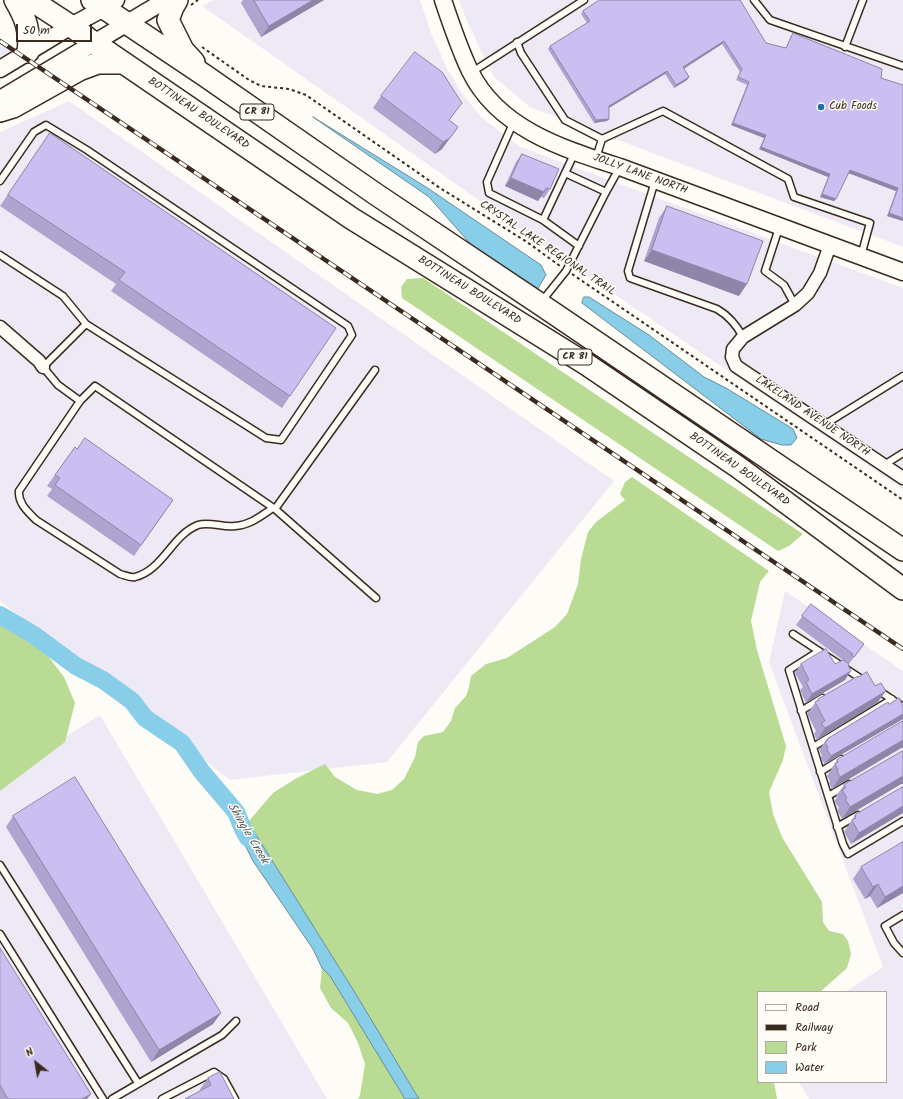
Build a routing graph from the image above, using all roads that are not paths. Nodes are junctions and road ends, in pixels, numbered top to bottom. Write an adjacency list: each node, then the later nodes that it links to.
1 (15, 0): 14 (highway)
2 (31, 0): 9 (highway, BOTTINEAU BOULEVARD / CR 81)
3 (166, 0): 10 (street)
4 (177, 0): 19 (highway)
5 (443, 0): 18 (street, JOLLY LANE NORTH)
6 (584, 0): 12 (lane)
7 (754, 0): 13 (lane)
8 (863, 0): 13 (lane)
9 (94, 10): 10 (highway, BOTTINEAU BOULEVARD / CR 81); 11 (highway, BOTTINEAU BOULEVARD / CR 81); 14 (street)
10 (126, 24): 11 (street); 19 (highway, BOTTINEAU BOULEVARD / CR 81)
11 (100, 39): 15 (highway, BOTTINEAU BOULEVARD / CR 81); 20 (street)
12 (517, 42): 18 (lane); 23 (lane)
13 (846, 47): 16 (lane)
14 (28, 52): 17 (street)
15 (123, 63): 21 (highway); 53 (highway, BOTTINEAU BOULEVARD / CR 81)
16 (903, 66)
17 (0, 69)
18 (470, 72): 22 (street, JOLLY LANE NORTH)
19 (204, 75): 38 (highway, BOTTINEAU BOULEVARD / CR 81)
20 (0, 99)
21 (0, 111)
22 (514, 120): 24 (street, JOLLY LANE NORTH); 31 (lane)
23 (602, 139): 25 (lane); 36 (lane)
24 (574, 152): 25 (street, JOLLY LANE NORTH); 27 (lane)
25 (595, 159): 26 (street, JOLLY LANE NORTH)
26 (620, 167): 28 (street, JOLLY LANE NORTH); 30 (lane)
27 (565, 173): 30 (lane); 31 (lane)
28 (655, 180): 32 (street, JOLLY LANE NORTH); 42 (lane)
29 (0, 181): 40 (lane)
30 (606, 192): 34 (lane)
31 (543, 220): 34 (lane)
32 (780, 227): 33 (street, JOLLY LANE NORTH); 39 (lane)
33 (830, 245): 36 (street, JOLLY LANE NORTH); 39 (street)
34 (579, 246): 38 (lane)
35 (0, 255): 40 (lane)
36 (861, 257): 37 (street, JOLLY LANE NORTH)
37 (903, 272)
38 (540, 304): 52 (highway, BOTTINEAU BOULEVARD / CR 81)
39 (795, 305): 42 (street)
40 (86, 324): 43 (lane)
41 (0, 327): 43 (street)
42 (743, 336): 47 (street, LAKELAND AVENUE NORTH)
43 (43, 367): 46 (lane)
44 (375, 370): 51 (lane)
45 (903, 376): 47 (lane)
46 (80, 401): 51 (lane); 51 (lane)
47 (824, 425): 49 (street, LAKELAND AVENUE NORTH)
48 (903, 453): 49 (lane)
49 (884, 465): 50 (street, LAKELAND AVENUE NORTH)
50 (903, 478)
51 (274, 509): 54 (lane)
52 (903, 550)
53 (903, 589)
54 (376, 598)
55 (793, 634): 56 (lane)
56 (819, 651): 57 (lane); 62 (lane)
57 (858, 677): 58 (lane); 60 (lane)
58 (852, 681)
59 (827, 696): 62 (lane)
60 (892, 699): 61 (lane); 63 (lane)
61 (903, 707)
62 (801, 711): 63 (lane)
63 (812, 747): 65 (lane)
64 (846, 757): 65 (lane)
65 (820, 772): 67 (lane)
66 (855, 780): 67 (lane)
67 (828, 796): 70 (lane)
68 (864, 812): 70 (lane)
69 (903, 821): 70 (lane)
70 (837, 827)
71 (0, 865): 76 (lane)
72 (903, 915): 74 (lane)
73 (0, 934): 77 (lane)
74 (903, 953)
75 (236, 1021): 76 (lane)
76 (138, 1083): 78 (lane)
77 (103, 1099)
78 (112, 1099)
79 (162, 1099): 80 (lane)
80 (235, 1099)

